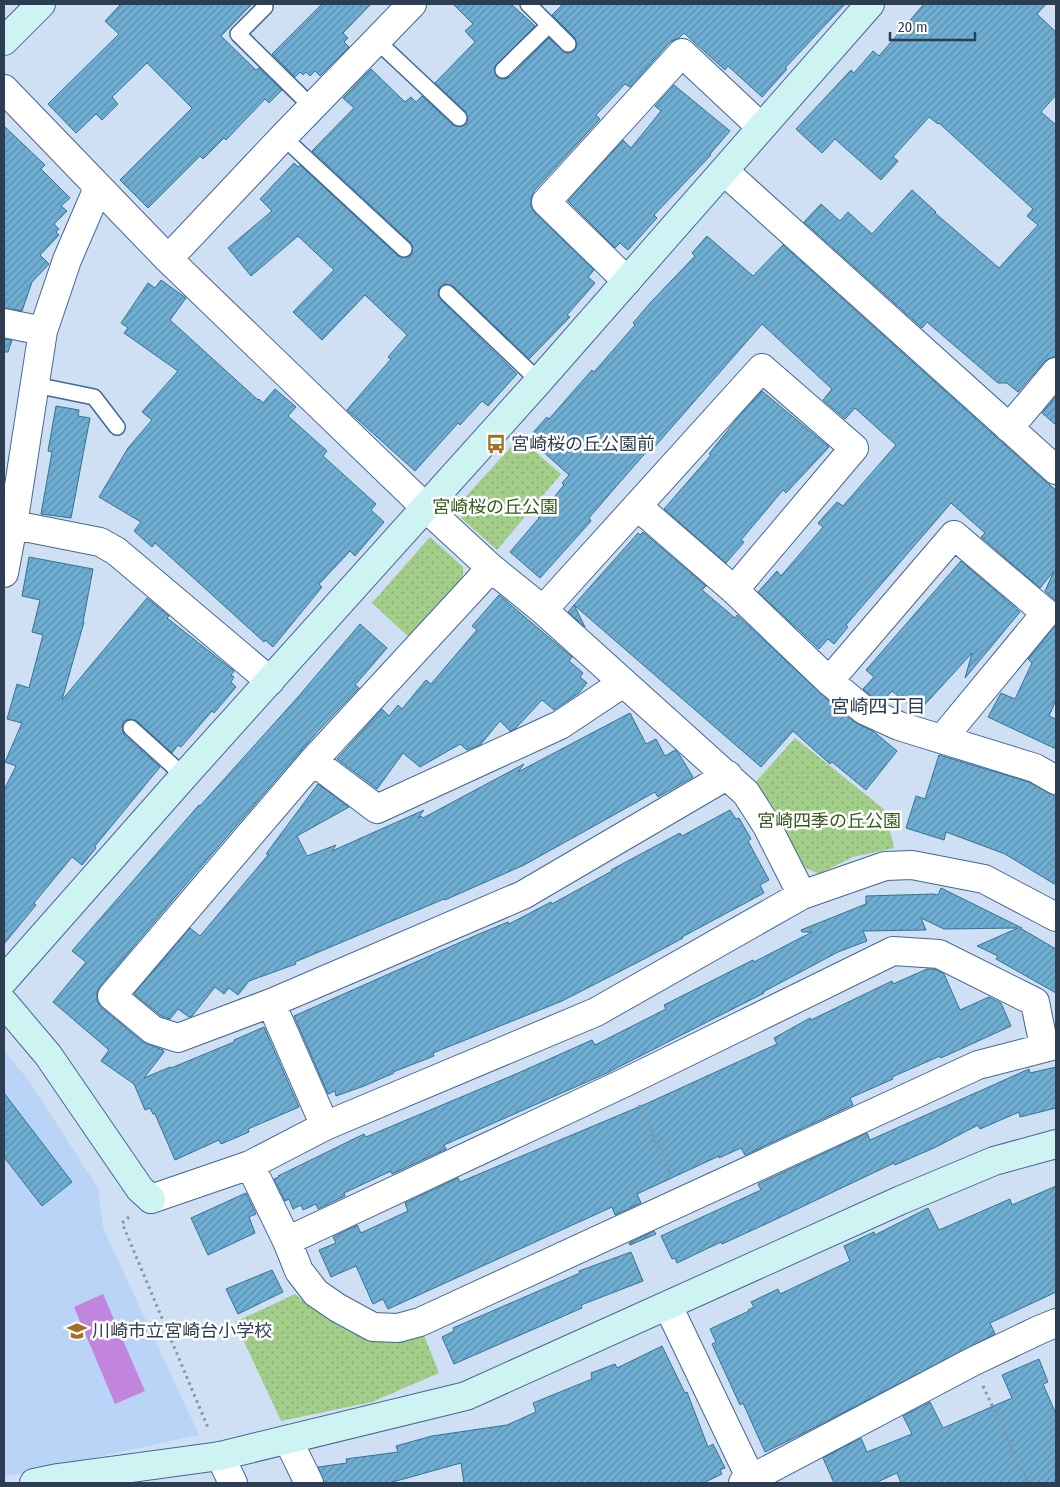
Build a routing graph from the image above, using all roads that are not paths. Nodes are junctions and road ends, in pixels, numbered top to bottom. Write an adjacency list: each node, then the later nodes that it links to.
1 (41, 4): 8 (street)
2 (412, 4): 7 (street)
3 (528, 4): 6 (lane)
4 (867, 5): 14 (street)
5 (265, 7): 12 (lane)
6 (549, 25): 9 (lane); 10 (lane)
7 (377, 40): 12 (street); 13 (lane)
8 (4, 41)
9 (568, 44)
10 (503, 70)
11 (4, 89): 17 (street)
12 (312, 107): 15 (street)
13 (459, 118)
14 (761, 127): 16 (street); 20 (street)
15 (283, 137): 18 (lane); 19 (street)
16 (724, 171): 20 (street); 28 (street)
17 (98, 188): 19 (street); 23 (street)
18 (404, 249)
19 (168, 259): 31 (street)
20 (627, 281): 25 (street)
21 (447, 294): 25 (lane)
22 (4, 323): 23 (street)
23 (43, 331): 26 (street)
24 (1056, 372): 28 (street)
25 (539, 381): 31 (street)
26 (35, 385): 27 (lane); 32 (street)
27 (117, 427)
28 (1009, 428): 29 (street)
29 (1056, 470)
30 (636, 506): 35 (street); 35 (street); 36 (street)
31 (426, 508): 33 (street); 37 (street)
32 (9, 524): 34 (street); 37 (street)
33 (491, 568): 36 (street); 42 (street)
34 (4, 573)
35 (734, 590): 38 (street)
36 (543, 610): 39 (street)
37 (270, 681): 44 (street)
38 (829, 681): 41 (street); 41 (street)
39 (623, 683): 42 (street); 43 (street)
40 (131, 728): 44 (lane)
41 (942, 739): 45 (street)
42 (313, 762): 50 (street)
43 (728, 775): 46 (street); 50 (street)
44 (184, 776): 48 (street)
45 (1056, 780)
46 (802, 895): 47 (street); 52 (street)
47 (1056, 917)
48 (4, 980)
49 (4, 1002): 54 (street)
50 (271, 1003): 52 (street)
51 (1050, 1046): 55 (street); 55 (street)
52 (325, 1126): 54 (street)
53 (1055, 1149): 56 (street)
54 (250, 1164): 55 (street)
55 (287, 1241)
56 (668, 1306): 58 (street); 60 (street)
57 (1056, 1323): 60 (street)
58 (288, 1440): 59 (street); 63 (street)
59 (220, 1456): 61 (street); 62 (street)
60 (747, 1481)
61 (34, 1483)
62 (233, 1483)
63 (309, 1483)

